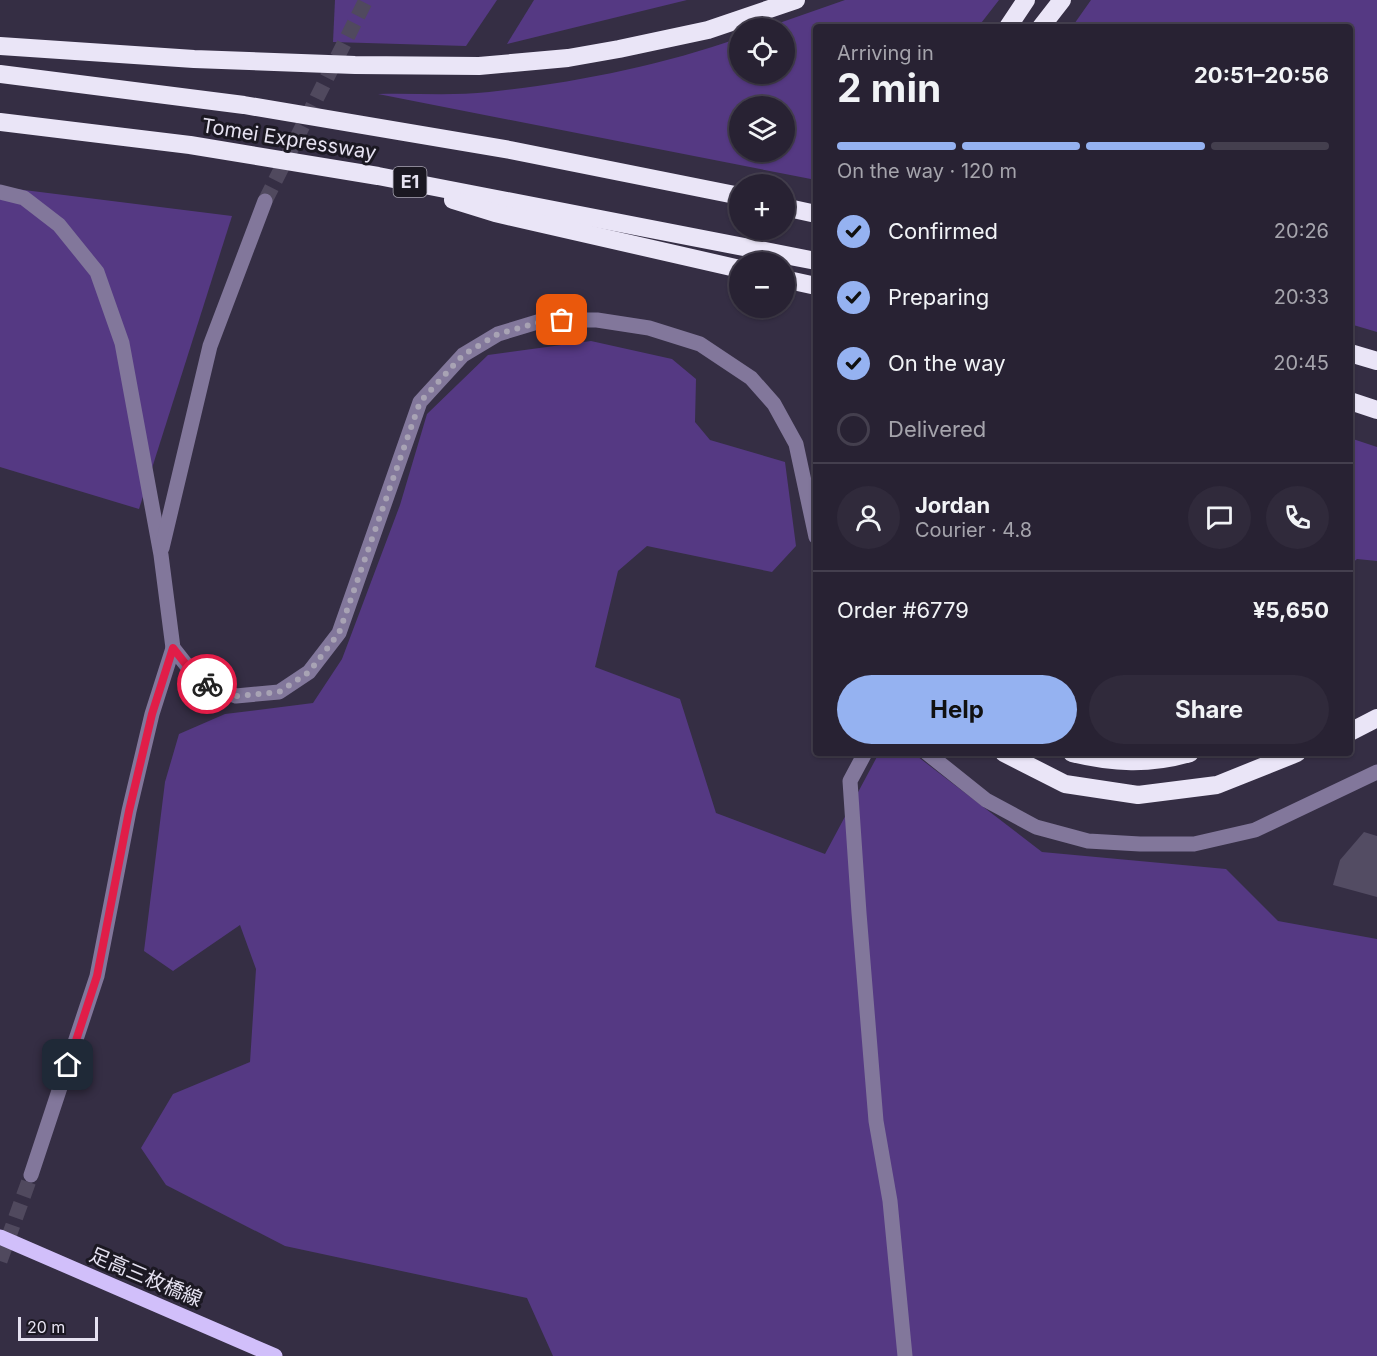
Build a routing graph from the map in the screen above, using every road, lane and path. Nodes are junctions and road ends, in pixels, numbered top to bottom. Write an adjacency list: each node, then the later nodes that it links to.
1 (796, 0): 6 (highway)
2 (1026, 0): 4 (highway)
3 (1062, 0): 5 (highway)
4 (1010, 24)
5 (1043, 24)
6 (0, 46)
7 (0, 74): 11 (highway, Tomei Expressway)
8 (0, 122): 9 (highway, Tomei Expressway / E1)
9 (378, 176): 15 (highway, Tomei Expressway / E1); 16 (highway)
10 (0, 192): 24 (street)
11 (729, 194)
12 (265, 201): 24 (street)
13 (795, 209): 14 (highway)
14 (813, 213)
15 (813, 260)
16 (729, 266)
17 (795, 281): 18 (highway)
18 (813, 285)
19 (1353, 354): 20 (highway)
20 (1377, 361)
21 (1353, 402): 22 (highway)
22 (1377, 410)
23 (813, 523): 25 (street)
24 (161, 555): 25 (street)
25 (173, 648): 35 (street)
26 (1377, 718): 27 (highway)
27 (1353, 730)
28 (863, 756): 38 (street)
29 (931, 756): 34 (street)
30 (1010, 756): 33 (highway)
31 (1085, 756): 32 (highway)
32 (1180, 756)
33 (1290, 756)
34 (1377, 772)
35 (31, 1175)
36 (0, 1237): 37 (main road, 足高三枚橋線)
37 (275, 1356)
38 (905, 1356)

